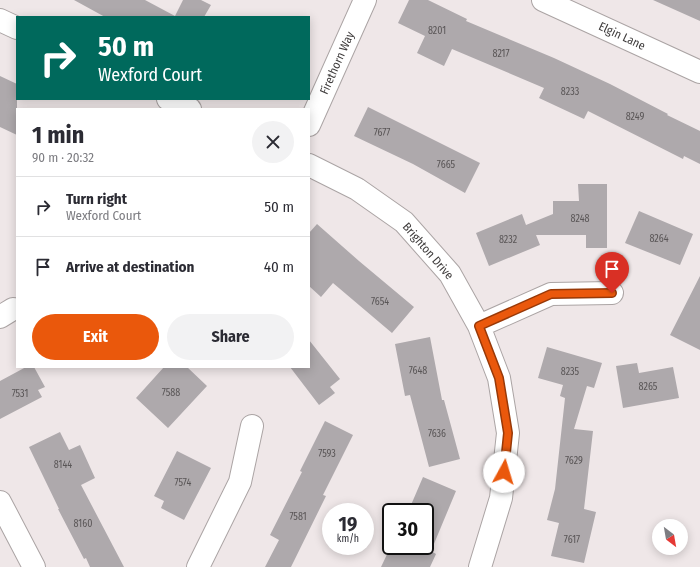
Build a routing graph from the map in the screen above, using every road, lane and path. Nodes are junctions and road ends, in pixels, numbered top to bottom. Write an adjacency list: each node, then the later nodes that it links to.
1 (365, 0): 8 (street, Firethorn Way)
2 (543, 0): 5 (street, Elgin Lane)
3 (0, 20): 4 (street)
4 (16, 28)
5 (700, 72)
6 (170, 100): 7 (street)
7 (188, 108)
8 (310, 123)
9 (310, 166): 11 (street, Brighton Drive)
10 (612, 293): 11 (street)
11 (479, 326): 16 (street, Brighton Drive)
12 (252, 426): 15 (street)
13 (0, 502): 14 (street)
14 (34, 567)
15 (198, 567)
16 (480, 567)

